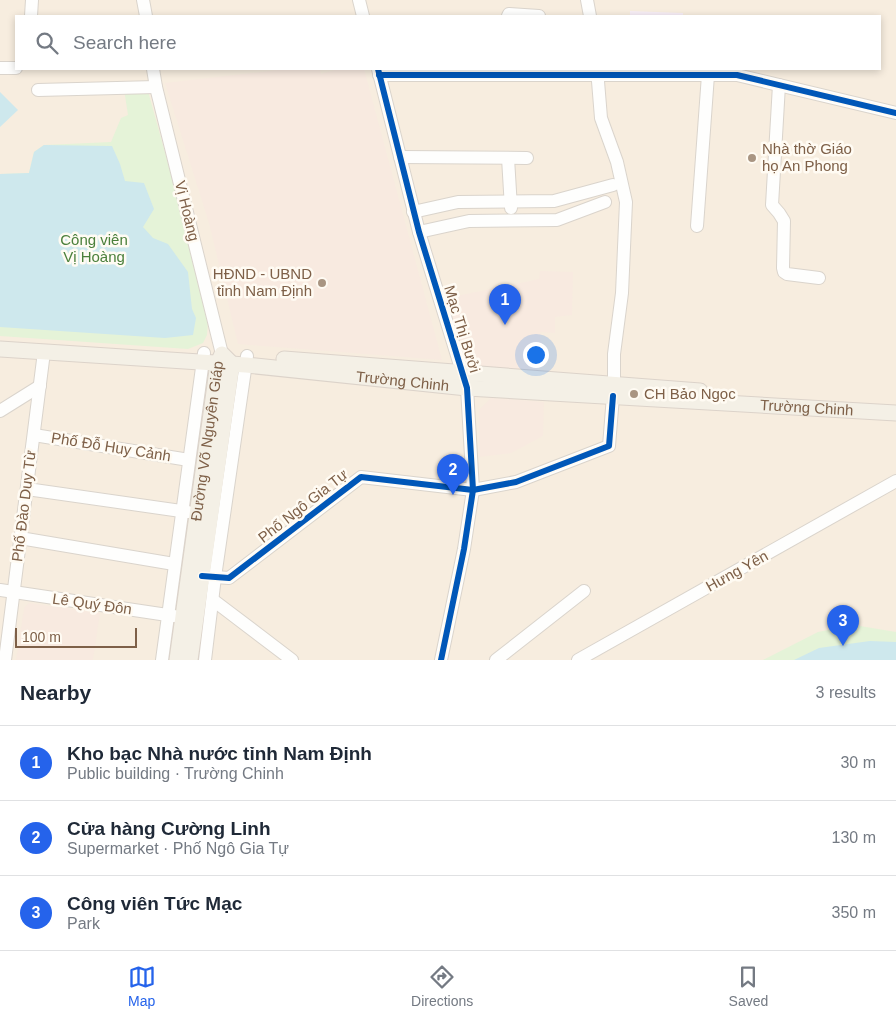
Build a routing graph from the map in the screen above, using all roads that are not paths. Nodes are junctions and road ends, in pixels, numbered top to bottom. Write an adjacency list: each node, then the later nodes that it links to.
1 (32, 0): 5 (street)
2 (143, 0): 6 (street)
3 (359, 0): 7 (street)
4 (587, 0): 10 (street)
5 (31, 15)
6 (146, 15)
7 (363, 15)
8 (508, 15): 9 (street)
9 (524, 15)
10 (590, 15)
11 (0, 68): 12 (street)
12 (15, 68)
13 (153, 70): 18 (street, Vị Hoàng)
14 (598, 71): 15 (street); 16 (street); 39 (street)
15 (378, 72): 21 (street, Mạc Thị Bưởi)
16 (708, 75): 17 (street); 29 (street)
17 (779, 85): 20 (street); 31 (street)
18 (156, 87): 19 (street); 35 (street, Vị Hoàng)
19 (38, 90)
20 (896, 113)
21 (400, 157): 22 (street); 27 (street, Mạc Thị Bưởi)
22 (508, 158): 23 (street); 25 (street)
23 (527, 158)
24 (613, 185): 25 (street)
25 (511, 202): 27 (street); 28 (street)
26 (605, 202): 28 (street)
27 (413, 212): 30 (street, Mạc Thị Bưởi)
28 (513, 220): 30 (street)
29 (696, 226)
30 (419, 232): 36 (street, Mạc Thị Bưởi)
31 (819, 278)
32 (0, 343): 35 (main road, Trường Chinh)
33 (0, 349): 34 (main road, Trường Chinh)
34 (44, 352): 35 (main road, Trường Chinh); 37 (street, Phố Đào Duy Từ)
35 (225, 360): 36 (main road, Trường Chinh); 38 (main road, Trường Chinh); 45 (street, Đường Võ Nguyên Giáp); 50 (main road, Đường Võ Nguyên Giáp); 53 (main road, Đường Võ Nguyên Giáp)
36 (462, 372): 38 (street, Mạc Thị Bưởi); 39 (main road, Trường Chinh)
37 (40, 386): 42 (street); 44 (street, Phố Đào Duy Từ)
38 (467, 388): 39 (main road, Trường Chinh); 48 (street, Mạc Thị Bưởi)
39 (613, 390): 40 (main road, Trường Chinh); 48 (street, Phố Ngô Gia Tự)
40 (816, 405): 41 (main road, Trường Chinh); 43 (main road, Trường Chinh)
41 (896, 406)
42 (0, 412)
43 (896, 413)
44 (34, 435): 45 (street, Phố Đỗ Huy Cảnh); 47 (street, Phố Đào Duy Từ)
45 (189, 460): 49 (street, Đường Võ Nguyên Giáp)
46 (896, 481): 68 (street, Hưng Yên)
47 (27, 489): 49 (street); 51 (street, Phố Đào Duy Từ)
48 (473, 490): 53 (street, Phố Ngô Gia Tự); 66 (street, Mạc Thị Bưởi)
49 (182, 511): 50 (street); 52 (street, Đường Võ Nguyên Giáp)
50 (198, 513): 59 (main road, Đường Võ Nguyên Giáp)
51 (20, 538): 52 (street); 56 (street, Phố Đào Duy Từ)
52 (174, 564): 58 (street, Đường Võ Nguyên Giáp)
53 (208, 577): 57 (street, Đường Võ Nguyên Giáp); 63 (main road, Đường Võ Nguyên Giáp)
54 (0, 590): 56 (street, Lê Quý Đôn)
55 (584, 591): 67 (street)
56 (13, 592): 58 (street, Lê Quý Đôn); 60 (street, Phố Đào Duy Từ)
57 (212, 600): 64 (street, Đường Võ Nguyên Giáp); 65 (street)
58 (168, 615): 59 (street, Lê Quý Đôn); 61 (street, Đường Võ Nguyên Giáp)
59 (184, 617): 62 (main road, Đường Võ Nguyên Giáp)
60 (5, 660)
61 (162, 660)
62 (177, 660)
63 (190, 660)
64 (205, 660)
65 (292, 660)
66 (442, 660)
67 (496, 660)
68 (578, 660)

